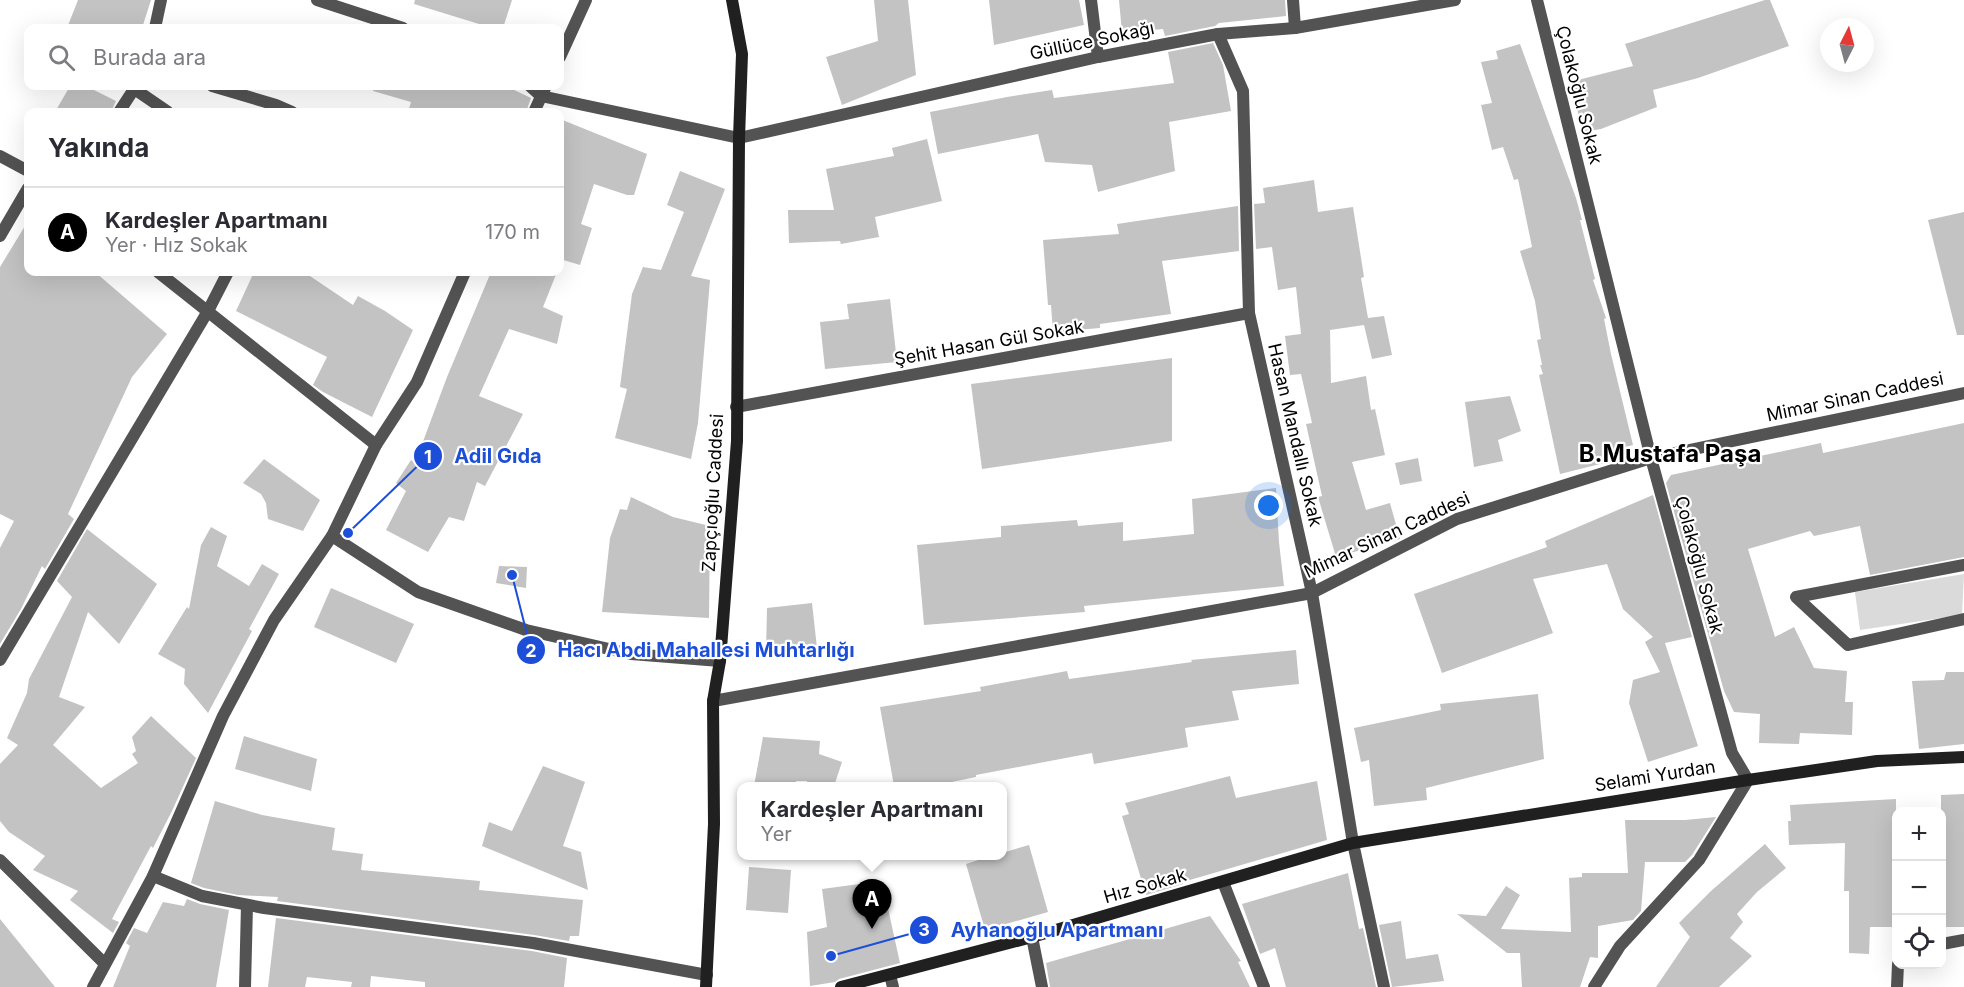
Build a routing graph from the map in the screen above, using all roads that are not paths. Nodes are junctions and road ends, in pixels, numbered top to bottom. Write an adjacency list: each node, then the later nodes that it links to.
1 (161, 0): 9 (street)
2 (317, 0): 10 (street)
3 (586, 0): 13 (street)
4 (732, 0): 23 (main road, Zapçıoğlu Caddesi)
5 (1091, 0): 14 (street)
6 (1293, 0): 11 (street)
7 (1455, 0): 11 (street, Güllüce Sokağı)
8 (1537, 0): 36 (street, Çolakoğlu Sokak)
9 (156, 24)
10 (392, 24)
11 (1295, 28): 12 (street, Güllüce Sokağı)
12 (1218, 34): 14 (street, Güllüce Sokağı); 32 (street, Hasan Mandallı Sokak)
13 (564, 48)
14 (1098, 57): 23 (street, Güllüce Sokağı)
15 (133, 90): 19 (street)
16 (139, 90): 20 (street)
17 (225, 90): 21 (street)
18 (544, 91): 22 (street); 23 (street)
19 (122, 108)
20 (163, 108)
21 (283, 108)
22 (536, 108)
23 (739, 138): 34 (main road, Zapçıoğlu Caddesi)
24 (0, 156): 25 (street)
25 (24, 169)
26 (24, 195): 27 (street)
27 (0, 236)
28 (163, 276): 31 (street)
29 (226, 276): 31 (street)
30 (463, 276): 35 (street)
31 (208, 311): 35 (street); 41 (street)
32 (1249, 313): 34 (street, Şehit Hasan Gül Sokak); 39 (street, Hasan Mandallı Sokak)
33 (1964, 393): 36 (street, Mimar Sinan Caddesi)
34 (736, 407): 42 (main road, Zapçıoğlu Caddesi)
35 (376, 445): 37 (street)
36 (1651, 458): 39 (street, Mimar Sinan Caddesi); 45 (street, Çolakoğlu Sokak)
37 (332, 536): 42 (street); 48 (street)
38 (1964, 565): 40 (street)
39 (1312, 593): 43 (street, Mimar Sinan Caddesi); 46 (street, Hasan Mandallı Sokak)
40 (1964, 620)
41 (0, 660)
42 (720, 662): 43 (main road, Zapçıoğlu Caddesi)
43 (713, 701): 56 (main road, Zapçıoğlu Caddesi)
44 (1964, 757): 45 (main road, Selami Yurdan)
45 (1748, 780): 46 (main road, Selami Yurdan); 64 (street)
46 (1353, 843): 49 (main road, Hız Sokak); 63 (street, Hasan Mandallı Sokak)
47 (0, 860): 54 (street)
48 (153, 876): 50 (street); 54 (street)
49 (1223, 882): 51 (main road, Hız Sokak); 62 (street)
50 (247, 905): 56 (street); 59 (street)
51 (1032, 937): 57 (main road, Hız Sokak); 61 (street)
52 (1964, 940): 53 (street)
53 (1946, 943)
54 (105, 963): 58 (street)
55 (1898, 969): 65 (street)
56 (706, 981)
57 (891, 981): 60 (main road, Hız Sokak)
58 (93, 987)
59 (245, 987)
60 (841, 987)
61 (1042, 987)
62 (1264, 987)
63 (1384, 987)
64 (1594, 987)
65 (1897, 987)

